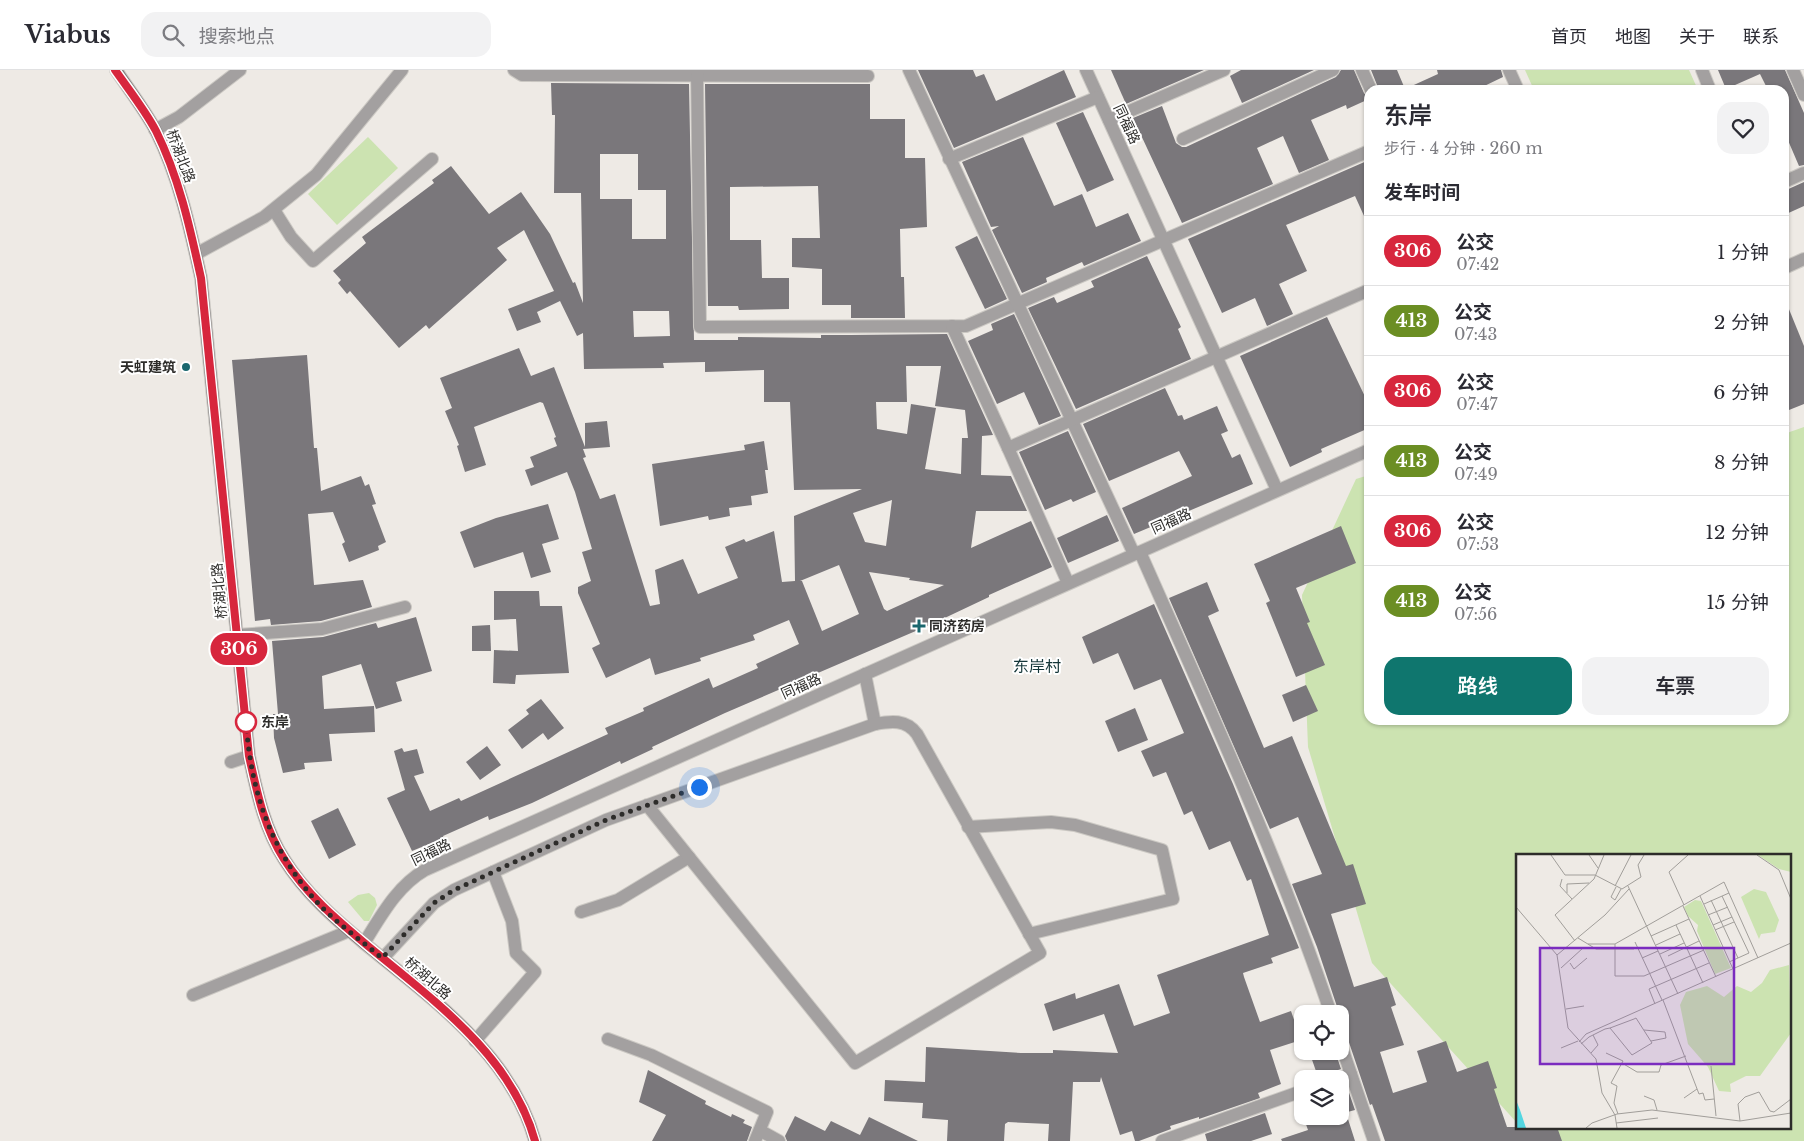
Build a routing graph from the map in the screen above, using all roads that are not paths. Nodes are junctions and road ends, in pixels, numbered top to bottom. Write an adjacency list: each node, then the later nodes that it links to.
1 (116, 70): 21 (main road, 桥湖北路)
2 (240, 70): 21 (street)
3 (402, 70): 28 (street)
4 (514, 70): 13 (street)
5 (909, 70): 25 (street)
6 (1086, 70): 19 (street, 同福路)
7 (1224, 70): 20 (street)
8 (1333, 70): 22 (street)
9 (1362, 70): 15 (street)
10 (1509, 70): 16 (street)
11 (1702, 70): 17 (street)
12 (1793, 70): 18 (street)
13 (697, 73): 14 (street); 35 (street)
14 (868, 76)
15 (1369, 85)
16 (1514, 85)
17 (1708, 85)
18 (1804, 95)
19 (1098, 97): 20 (street, 同福路); 25 (street)
20 (1109, 120): 29 (street, 同福路)
21 (155, 130): 30 (main road, 桥湖北路)
22 (1183, 139)
23 (1364, 153): 29 (street)
24 (432, 159): 28 (street)
25 (949, 159): 34 (street)
26 (1804, 173): 27 (street)
27 (1789, 180)
28 (274, 210): 30 (street)
29 (1163, 240): 34 (street); 36 (street, 同福路)
30 (196, 254): 44 (main road, 桥湖北路)
31 (1804, 259): 32 (street)
32 (1789, 263)
33 (1364, 292): 36 (street)
34 (1017, 304): 35 (street); 37 (street)
35 (952, 326): 38 (street)
36 (1216, 357): 37 (street); 40 (street, 同福路)
37 (1071, 421): 38 (street); 41 (street)
38 (1008, 448): 42 (street)
39 (1364, 452): 40 (street, 同福路)
40 (1277, 490): 41 (street, 同福路)
41 (1137, 553): 42 (street, 同福路); 59 (street)
42 (1068, 583): 45 (street, 同福路)
43 (405, 607): 44 (street)
44 (238, 635): 47 (main road, 桥湖北路)
45 (865, 674): 46 (street); 56 (street, 同福路)
46 (875, 724): 49 (street); 50 (street)
47 (249, 756): 48 (street); 54 (main road, 桥湖北路)
48 (231, 762)
49 (647, 805): 51 (street); 52 (street)
50 (968, 827): 55 (street); 55 (street)
51 (688, 857): 53 (street); 55 (street)
52 (493, 872): 57 (street); 61 (street)
53 (581, 912)
54 (349, 931): 56 (main road, 桥湖北路); 58 (street)
55 (1029, 934)
56 (364, 942): 57 (main road, 桥湖北路)
57 (382, 958): 61 (main road, 桥湖北路)
58 (193, 995)
59 (1328, 1005)
60 (608, 1039): 65 (street)
61 (475, 1041): 66 (main road, 桥湖北路)
62 (1346, 1060): 63 (street)
63 (1351, 1074): 68 (street)
64 (1294, 1094): 67 (street)
65 (767, 1138)
66 (535, 1141)
67 (1162, 1141)
68 (1374, 1141)

